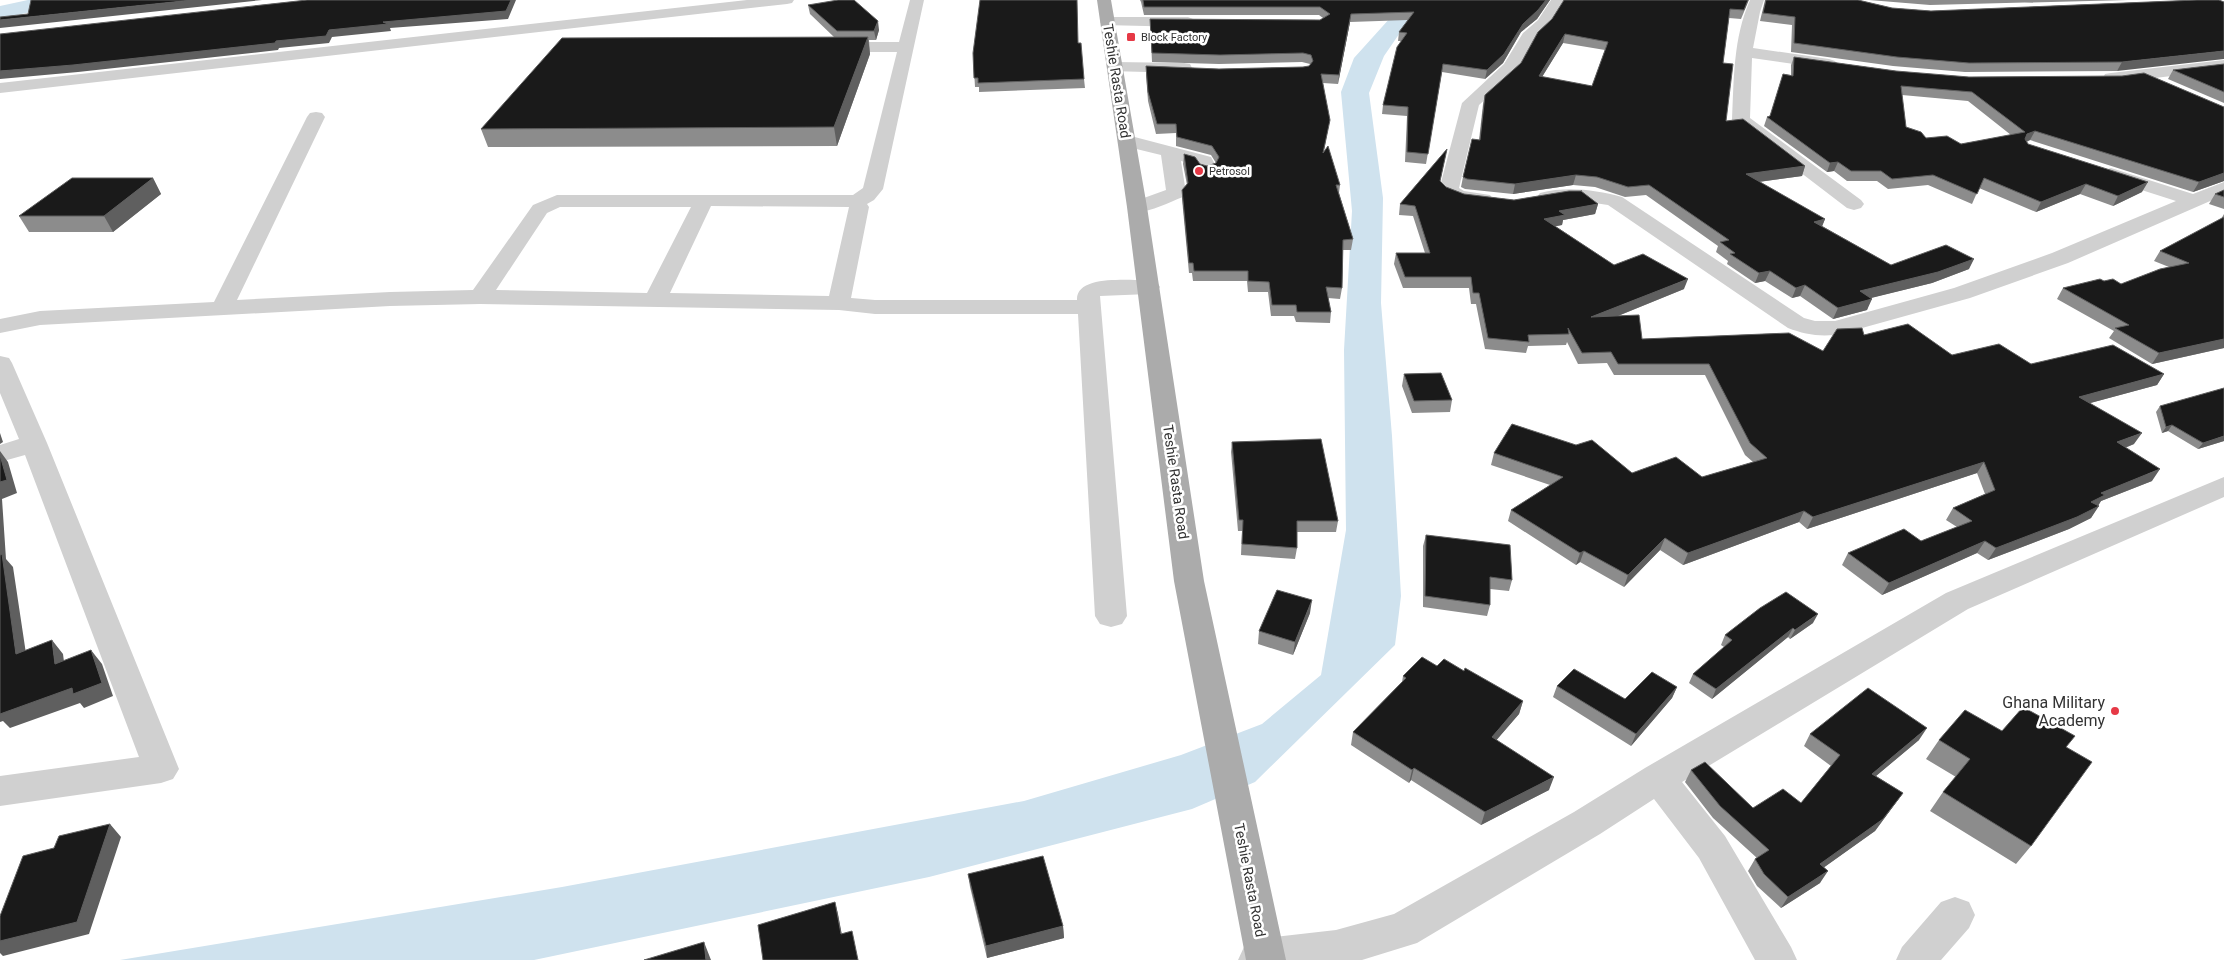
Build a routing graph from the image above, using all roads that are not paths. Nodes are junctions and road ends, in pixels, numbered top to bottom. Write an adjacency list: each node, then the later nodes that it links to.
1 (787, 0): 5 (street)
2 (917, 0): 9 (street)
3 (1558, 0): 27 (street)
4 (1757, 0): 10 (street)
5 (759, 1): 17 (street)
6 (1106, 11): 7 (street); 13 (main road, Teshie Rasta Road)
7 (1204, 22)
8 (817, 47): 9 (street)
9 (906, 47): 29 (street)
10 (1744, 52): 12 (street); 30 (street)
11 (2224, 65): 15 (street)
12 (1846, 66)
13 (1115, 67): 14 (street); 20 (main road, Teshie Rasta Road)
14 (1199, 69)
15 (2143, 76): 16 (street); 18 (street)
16 (2098, 79)
17 (0, 88)
18 (2170, 88)
19 (316, 116): 37 (street)
20 (1127, 141): 21 (street); 31 (main road, Teshie Rasta Road)
21 (1170, 152): 23 (street); 23 (street)
22 (2095, 168): 28 (street)
23 (1197, 182): 31 (street)
24 (2224, 188): 28 (street)
25 (704, 200): 29 (street); 33 (street); 34 (street)
26 (1530, 200): 28 (street)
27 (1504, 201)
28 (2195, 201)
29 (856, 202): 35 (street)
30 (1854, 204)
31 (1137, 207): 32 (main road, Teshie Rasta Road)
32 (1149, 287): 36 (street); 47 (main road, Teshie Rasta Road)
33 (480, 297): 34 (street); 37 (street)
34 (655, 300): 35 (street)
35 (839, 304): 36 (street)
36 (1088, 307): 43 (street)
37 (222, 308): 38 (street)
38 (0, 326)
39 (0, 363): 40 (street)
40 (34, 443): 41 (street); 45 (street)
41 (0, 454)
42 (2224, 486): 44 (street)
43 (1111, 616)
44 (1658, 778): 47 (street); 48 (street)
45 (0, 791)
46 (1955, 916): 49 (street)
47 (1263, 959)
48 (1777, 960)
49 (1916, 960)

